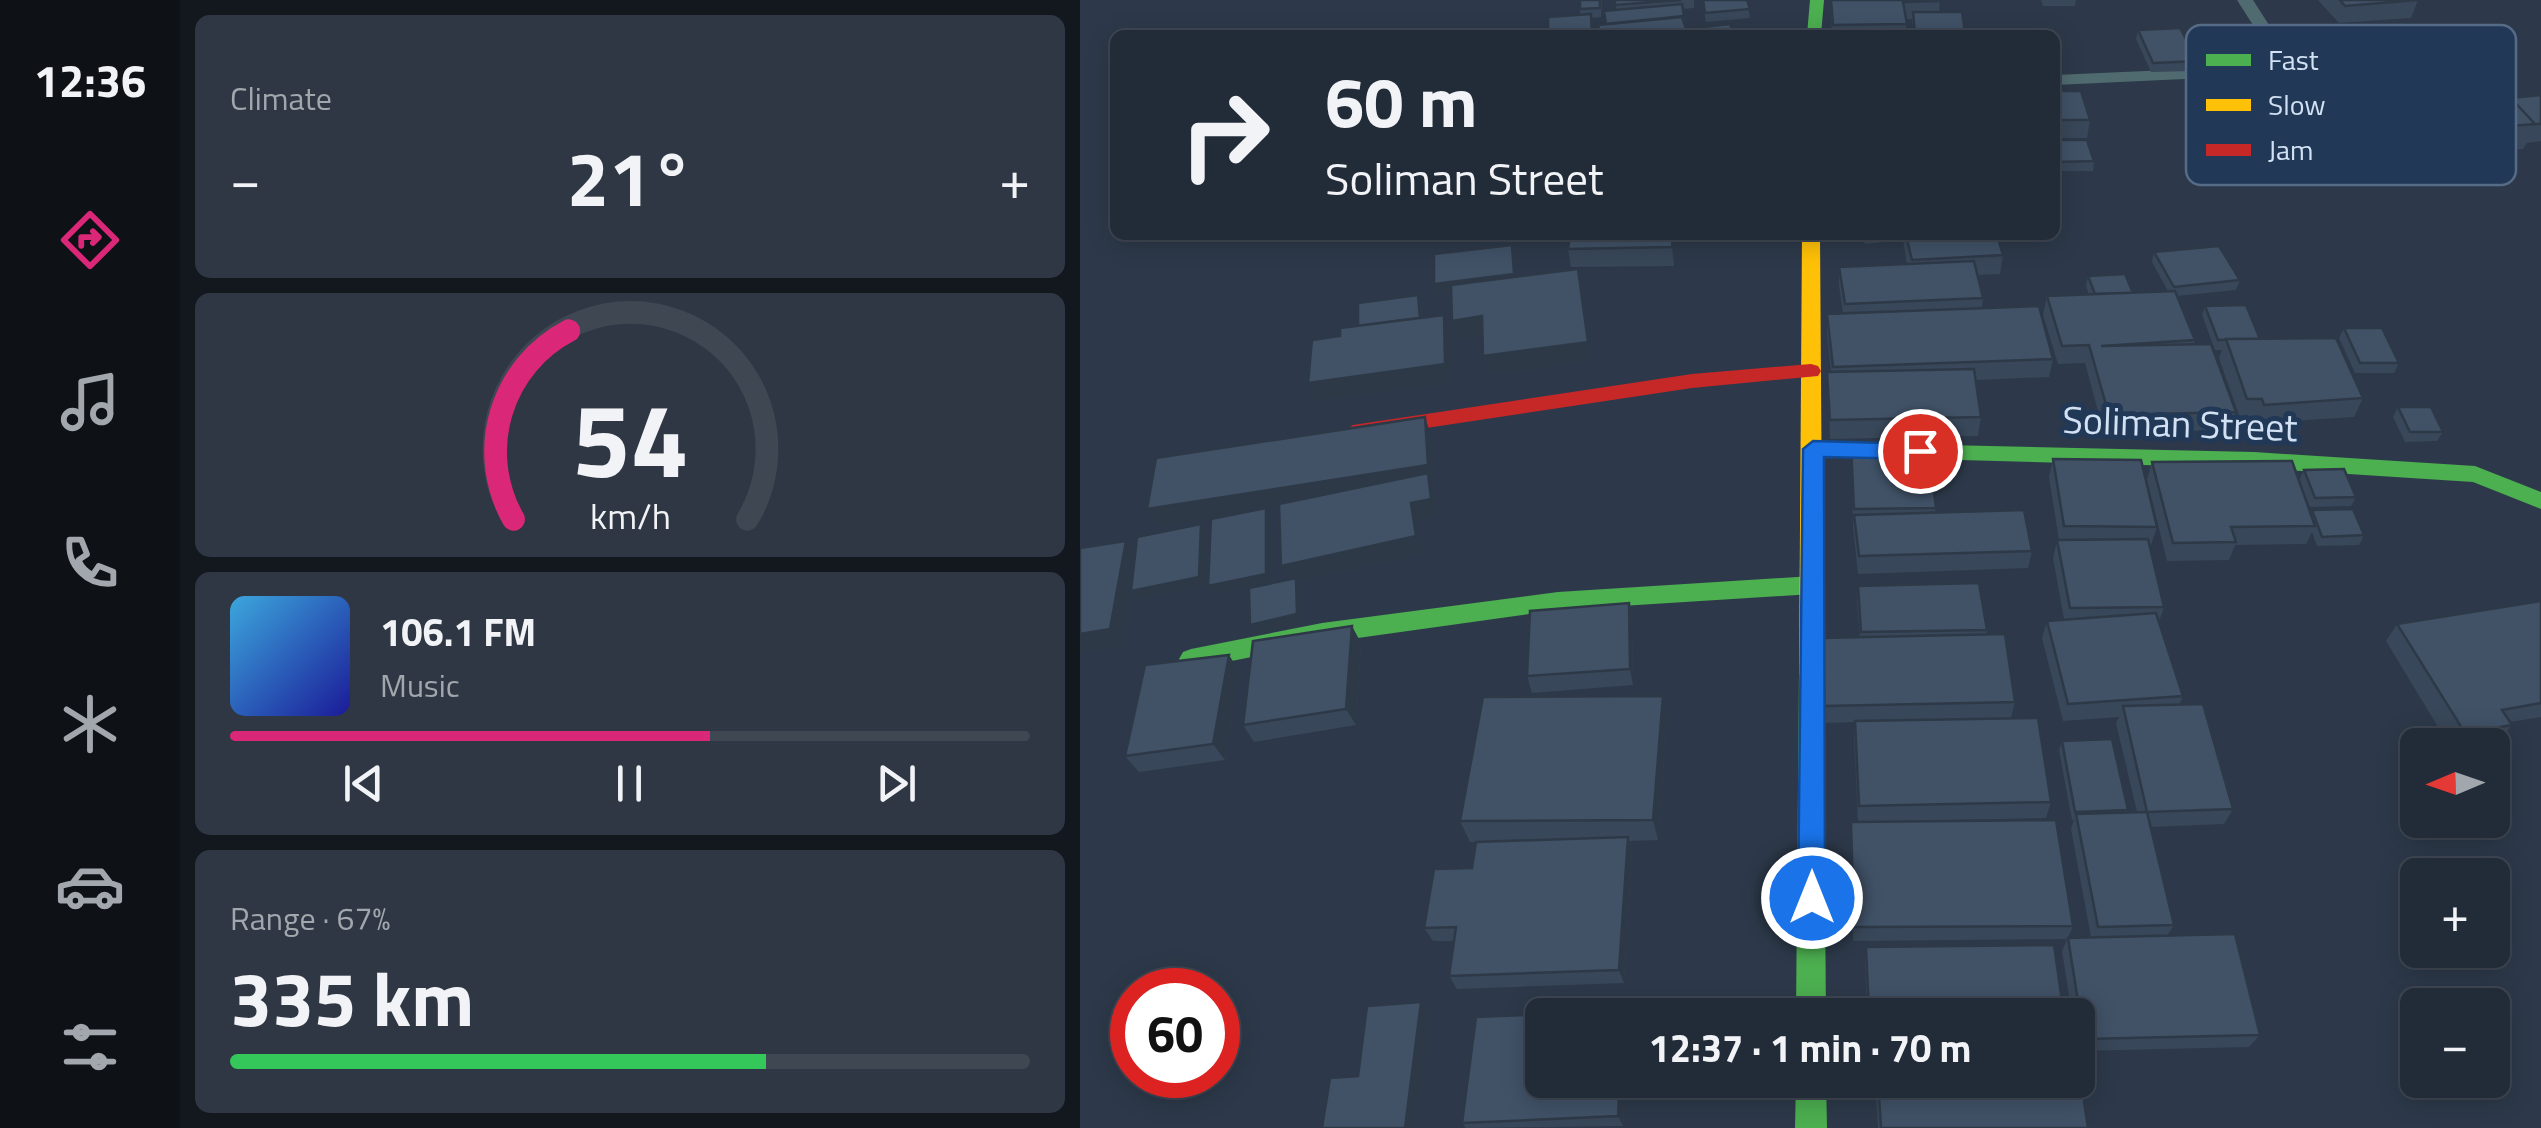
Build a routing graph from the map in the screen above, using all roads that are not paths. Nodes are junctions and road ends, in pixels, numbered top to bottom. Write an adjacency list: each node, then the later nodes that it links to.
1 (1816, 0): 4 (street)
2 (2245, 0): 3 (lane)
3 (2261, 25)
4 (1814, 30)
5 (2186, 74): 6 (lane)
6 (2060, 80)
7 (1811, 240): 8 (street)
8 (1811, 371): 9 (street); 10 (street)
9 (1338, 434)
10 (1813, 449): 11 (street, Soliman Street); 12 (street)
11 (2540, 500)
12 (1812, 585): 13 (street); 14 (street)
13 (1190, 659)
14 (1811, 998)
15 (1811, 1098): 16 (street)
16 (1811, 1128)

